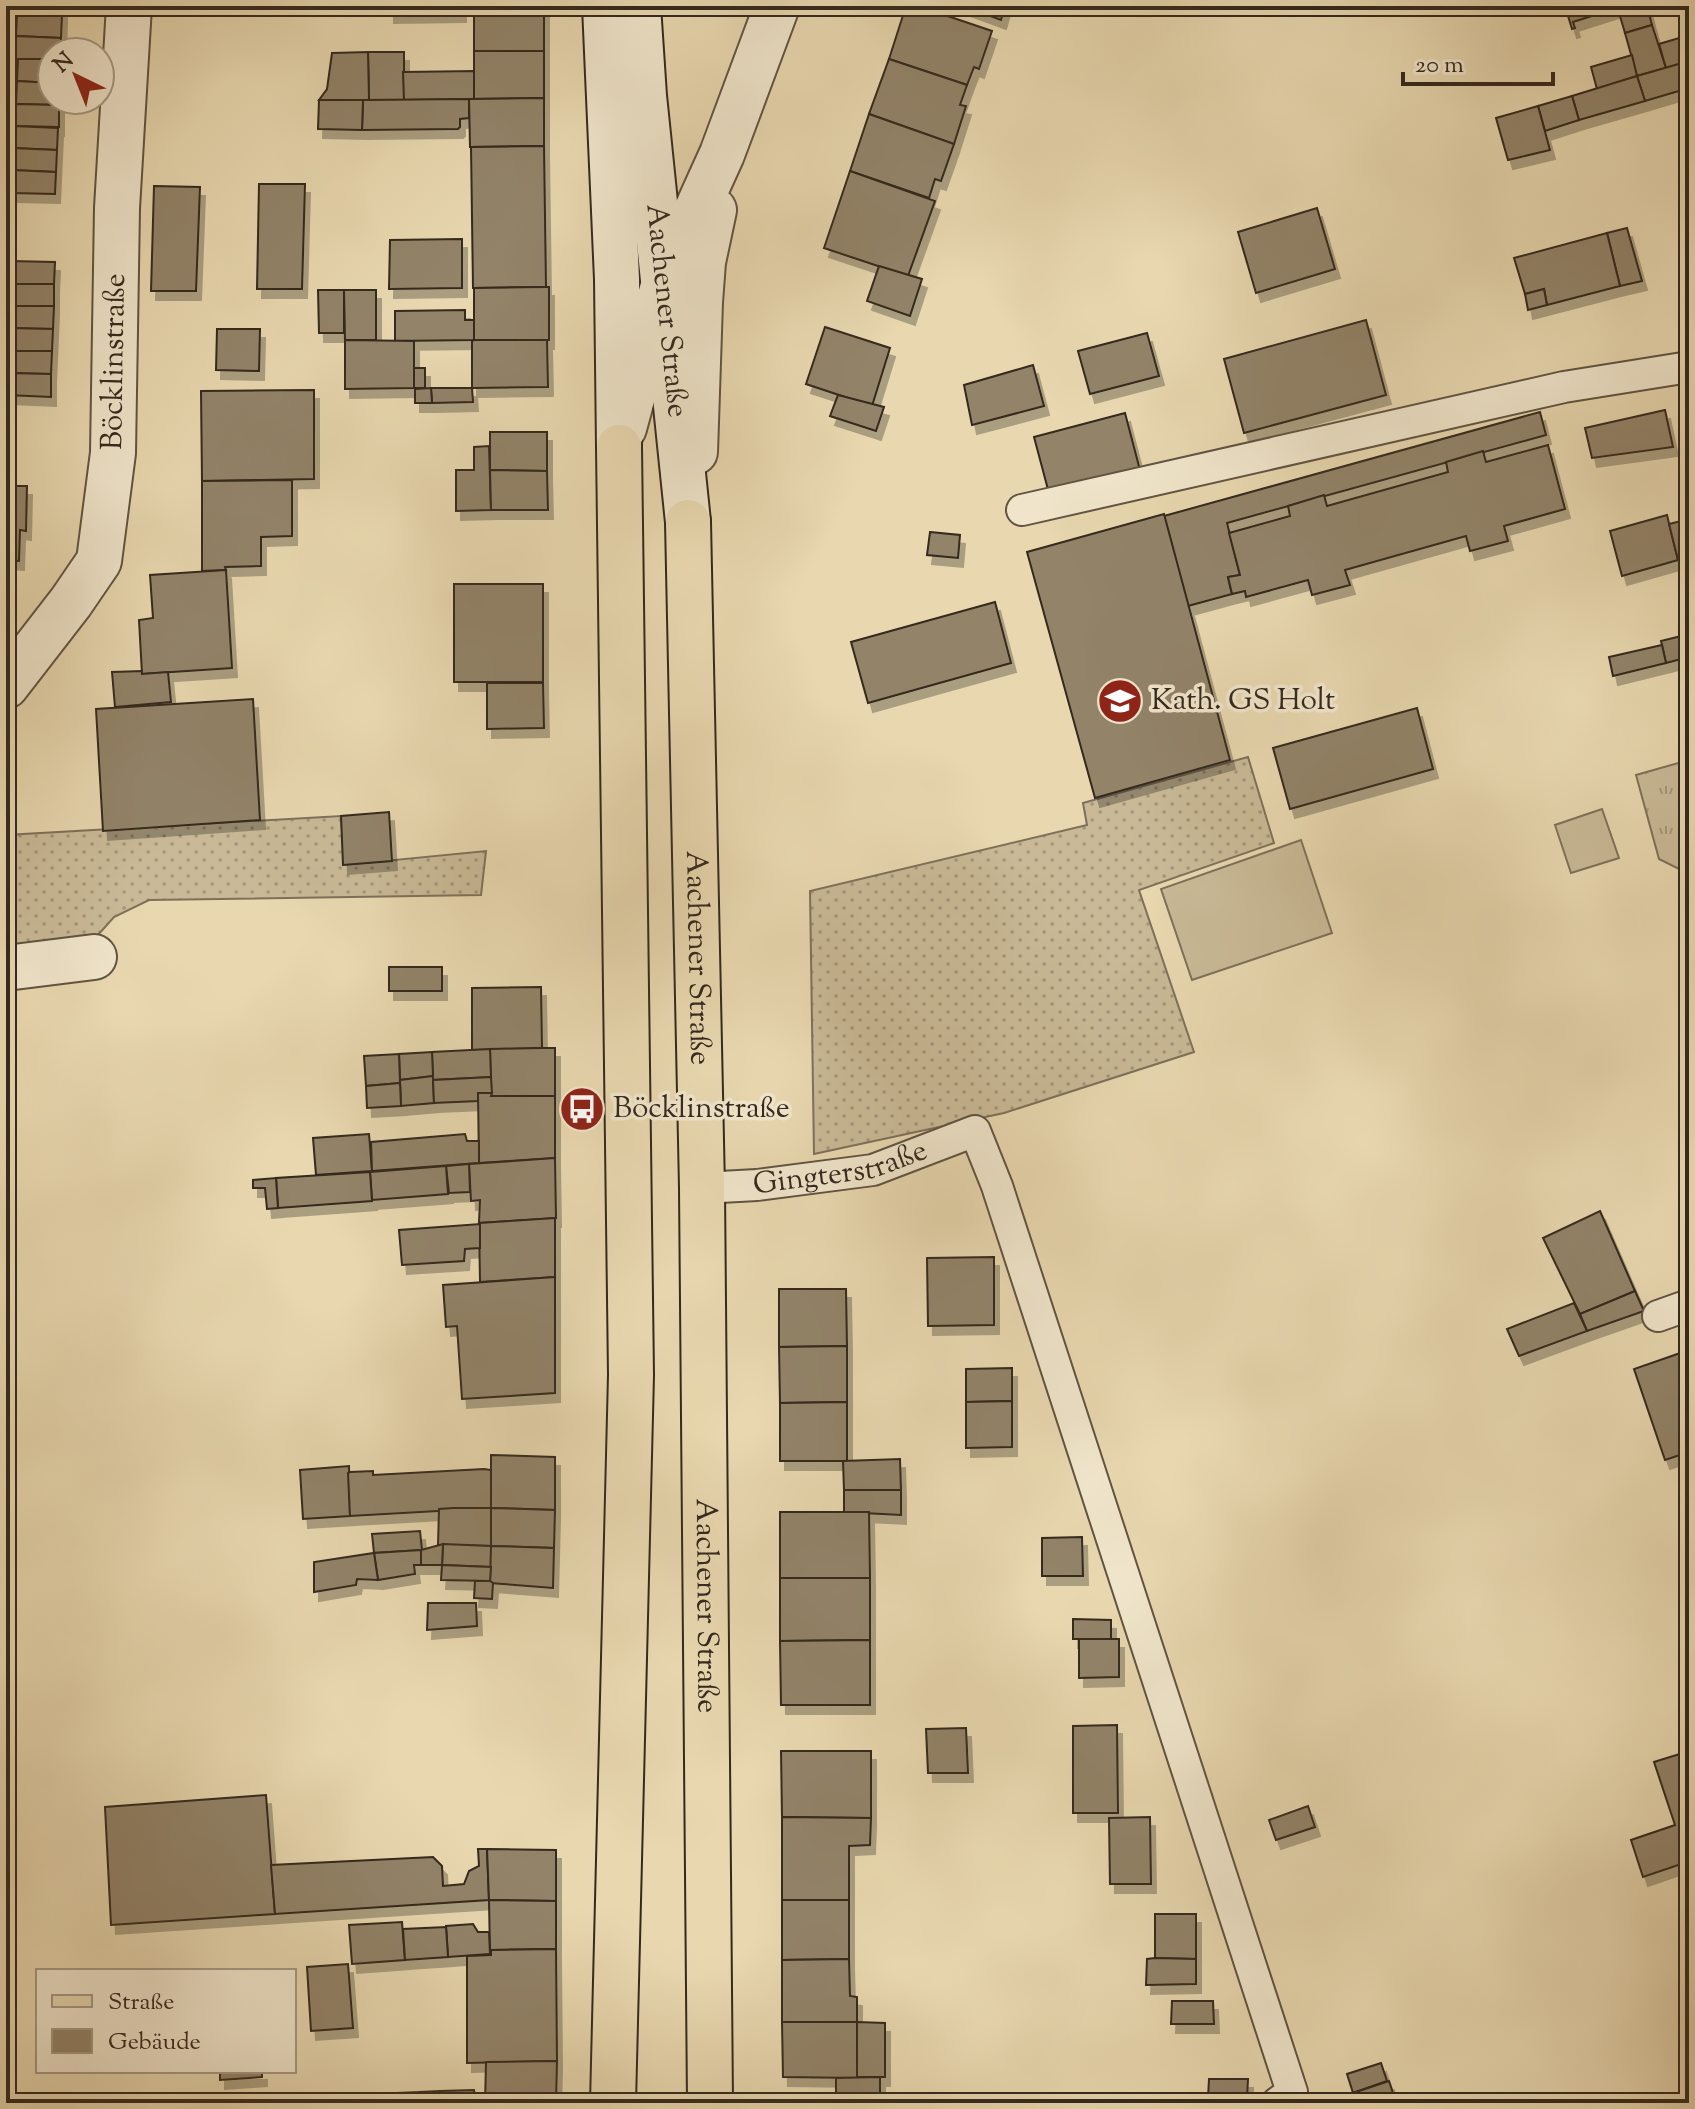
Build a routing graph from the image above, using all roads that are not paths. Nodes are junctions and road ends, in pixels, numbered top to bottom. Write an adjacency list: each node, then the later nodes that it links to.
1 (129, 6): 11 (street, Böcklinstraße)
2 (605, 6): 8 (street, Aachener Straße)
3 (638, 6): 6 (street, Aachener Straße)
4 (777, 6): 5 (street)
5 (722, 154): 6 (street); 10 (street)
6 (664, 282): 8 (street); 10 (street, Aachener Straße)
7 (1689, 367): 9 (lane)
8 (619, 447): 17 (main road, Aachener Straße)
9 (1022, 510)
10 (688, 522): 14 (main road, Aachener Straße)
11 (6, 686)
12 (94, 957): 13 (street)
13 (6, 968)
14 (702, 1188): 18 (main road, Aachener Straße); 19 (lane, Gingterstraße)
15 (1689, 1305): 16 (lane)
16 (1658, 1316)
17 (613, 2103)
18 (710, 2103)
19 (1277, 2103)

